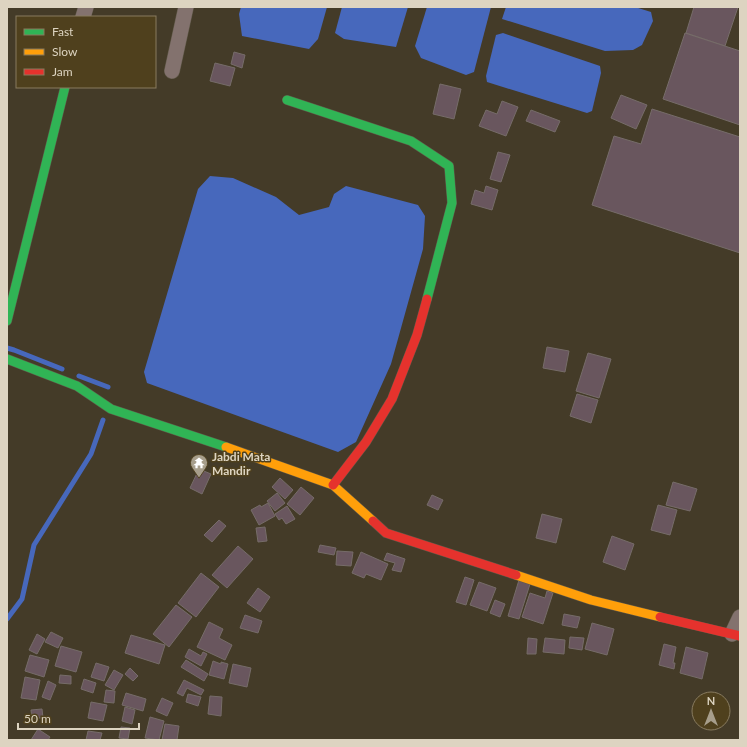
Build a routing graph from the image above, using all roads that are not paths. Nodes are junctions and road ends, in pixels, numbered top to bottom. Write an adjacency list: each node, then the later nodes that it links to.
1 (186, 7): 2 (street)
2 (172, 71)
3 (65, 88): 5 (street)
4 (287, 100): 7 (street)
5 (7, 321)
6 (7, 359): 7 (street)
7 (333, 485): 9 (street)
8 (740, 617): 9 (street)
9 (736, 635)

